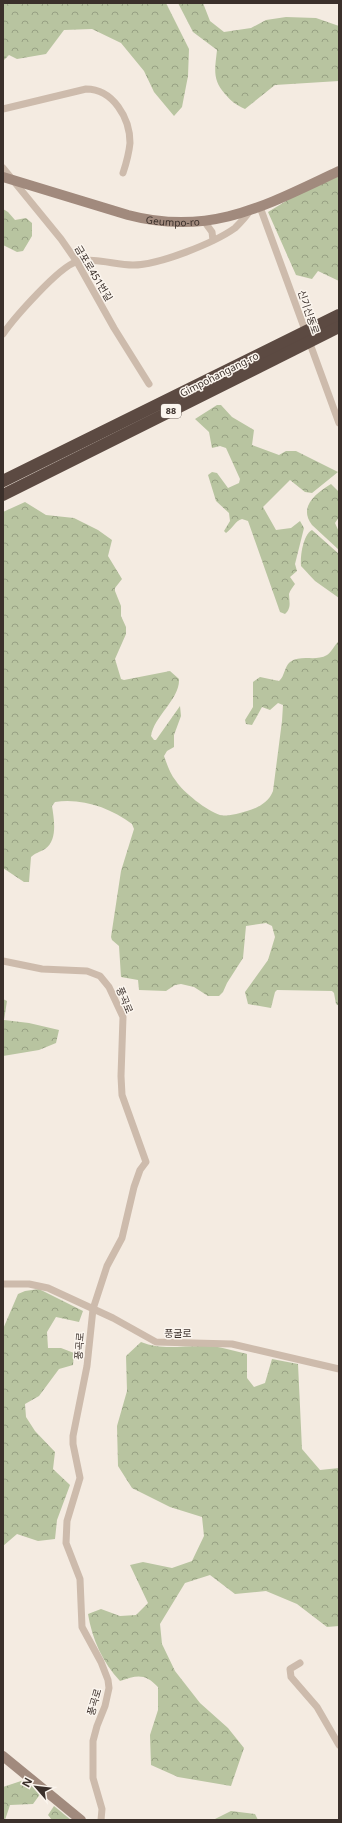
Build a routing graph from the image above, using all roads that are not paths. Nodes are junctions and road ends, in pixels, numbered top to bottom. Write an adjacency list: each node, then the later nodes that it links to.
1 (3, 109): 4 (street)
2 (3, 168): 5 (street, 금포로451번길)
3 (339, 171): 8 (main road, Geumpo-ro)
4 (123, 173)
5 (8, 178): 6 (main road, Geumpo-ro); 7 (street, 금포로451번길)
6 (41, 188): 7 (street); 10 (main road, Geumpo-ro)
7 (30, 202): 12 (street, 금포로451번길)
8 (260, 207): 9 (main road, Geumpo-ro); 17 (street, 신기신동로)
9 (249, 212): 10 (main road, Geumpo-ro); 11 (street)
10 (204, 221): 11 (street)
11 (213, 240): 12 (street)
12 (77, 262): 15 (street); 16 (street, 금포로451번길)
13 (339, 315): 18 (highway, Gimpohangang-ro / 88)
14 (339, 327): 19 (highway, Gimpohangang-ro / 88)
15 (3, 334)
16 (149, 384)
17 (339, 423)
18 (3, 481)
19 (3, 495)
20 (3, 961): 22 (street, 풍곡로)
21 (3, 1284): 22 (street, 풍굴로)
22 (93, 1309): 23 (street, 풍굴로); 28 (street, 풍곡로)
23 (339, 1369)
24 (300, 1663): 25 (street)
25 (339, 1745)
26 (3, 1756): 27 (main road)
27 (81, 1820)
28 (101, 1820)

